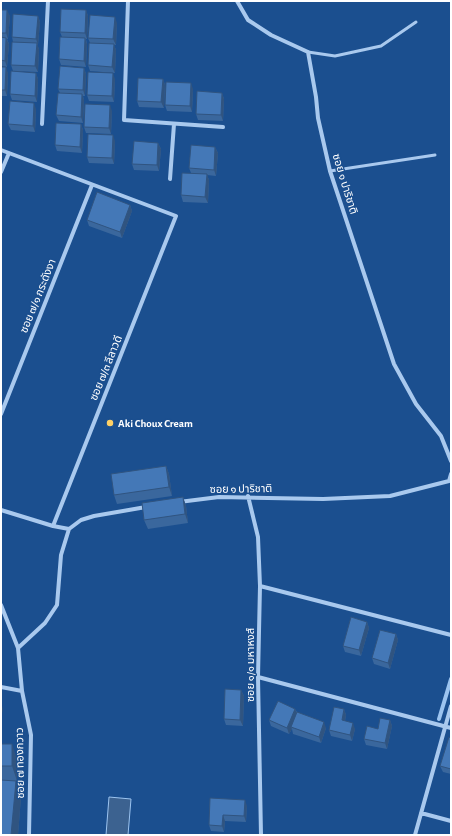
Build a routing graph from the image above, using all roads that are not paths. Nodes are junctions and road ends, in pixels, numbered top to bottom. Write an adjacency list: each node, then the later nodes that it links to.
1 (48, 1): 6 (street)
2 (128, 1): 7 (street)
3 (237, 1): 5 (street)
4 (416, 22): 5 (lane)
5 (308, 52): 12 (street, ซอย ๑ ปาริชาติ)
6 (42, 124)
7 (174, 124): 8 (street); 14 (street)
8 (223, 127)
9 (1, 150): 10 (street)
10 (9, 153): 13 (street); 15 (street)
11 (435, 155): 12 (lane)
12 (330, 171): 17 (street, ซอย ๑ ปาริชาติ)
13 (1, 172)
14 (170, 179)
15 (92, 185): 16 (street, ซอย ๗/๑ กระดังงา); 23 (street, ซอย ๗/๓ ลีลาวดี)
16 (1, 414)
17 (451, 461)
18 (451, 474): 19 (street, ซอย ๑ ปาริชาติ)
19 (248, 496): 20 (street, ซอย ๑ ปาริชาติ); 25 (street, ซอย ๑/๑ มหาหงส์)
20 (175, 503)
21 (153, 506): 24 (street)
22 (1, 510): 23 (street)
23 (54, 526): 24 (street)
24 (69, 529): 28 (street)
25 (260, 586): 27 (street); 29 (street, ซอย ๑/๑ มหาหงส์)
26 (1, 605): 28 (street, ซอย ๗ ทองกวาว)
27 (451, 635)
28 (18, 648): 31 (street, ซอย ๗ ทองกวาว)
29 (258, 677): 33 (street); 38 (street, ซอย ๑/๑ มหาหงส์)
30 (1, 687): 31 (street)
31 (22, 692): 37 (street, ซอย ๗ ทองกวาว)
32 (451, 706): 33 (street)
33 (445, 727): 34 (street); 35 (street)
34 (451, 728)
35 (421, 814): 36 (street); 39 (street)
36 (451, 821)
37 (29, 835)
38 (261, 835)
39 (415, 835)

